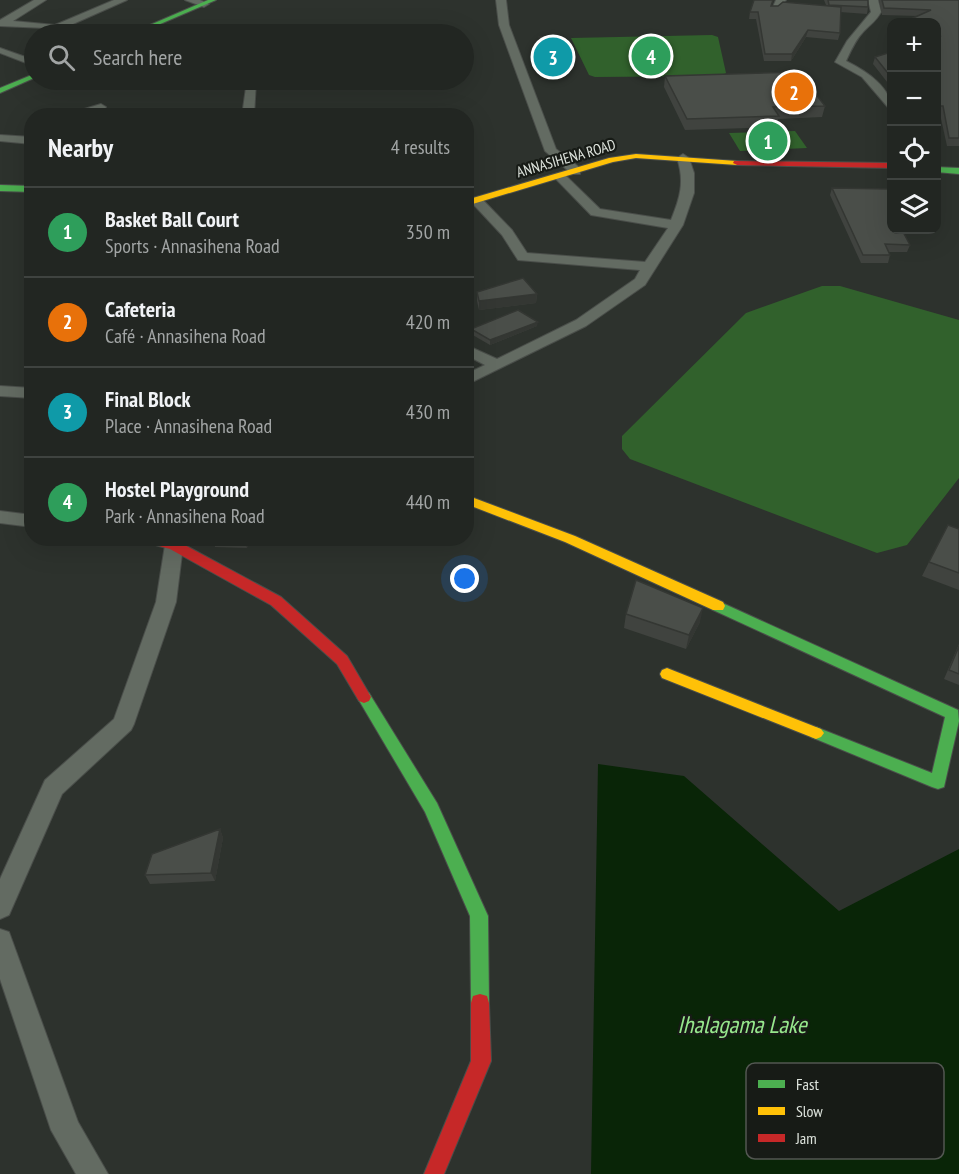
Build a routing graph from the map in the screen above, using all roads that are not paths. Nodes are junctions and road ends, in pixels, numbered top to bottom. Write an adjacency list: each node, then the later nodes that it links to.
1 (41, 0): 9 (street)
2 (122, 0): 10 (street)
3 (190, 0): 7 (street)
4 (501, 0): 29 (street)
5 (781, 0): 8 (street)
6 (873, 0): 18 (street)
7 (209, 2): 11 (street)
8 (774, 9)
9 (1, 23): 12 (street)
10 (64, 24)
11 (156, 24)
12 (24, 25)
13 (2, 50): 14 (street)
14 (24, 59)
15 (24, 80): 17 (street)
16 (250, 90): 21 (street)
17 (0, 91)
18 (887, 104)
19 (101, 107): 20 (street)
20 (97, 108)
21 (249, 108)
22 (24, 130): 24 (street)
23 (0, 138): 24 (street)
24 (13, 139): 25 (street)
25 (24, 140)
26 (683, 158): 27 (street, ANNASIHENA ROAD); 29 (street, ANNASIHENA ROAD); 36 (street)
27 (887, 166)
28 (941, 169): 30 (street)
29 (576, 171): 31 (street, ANNASIHENA ROAD)
30 (959, 171)
31 (559, 176): 34 (street, ANNASIHENA ROAD); 36 (street)
32 (0, 188): 33 (street)
33 (24, 189)
34 (474, 201)
35 (474, 204): 37 (street)
36 (676, 225): 37 (street)
37 (651, 267): 39 (street)
38 (474, 353): 39 (street)
39 (498, 365): 40 (street)
40 (474, 376)
41 (0, 391): 42 (street)
42 (24, 392)
43 (474, 502): 48 (street)
44 (0, 517): 45 (street)
45 (24, 521)
46 (176, 546): 49 (street)
47 (184, 546): 52 (street)
48 (667, 674)
49 (0, 907)
50 (0, 941): 51 (street)
51 (93, 1174)
52 (434, 1174)

